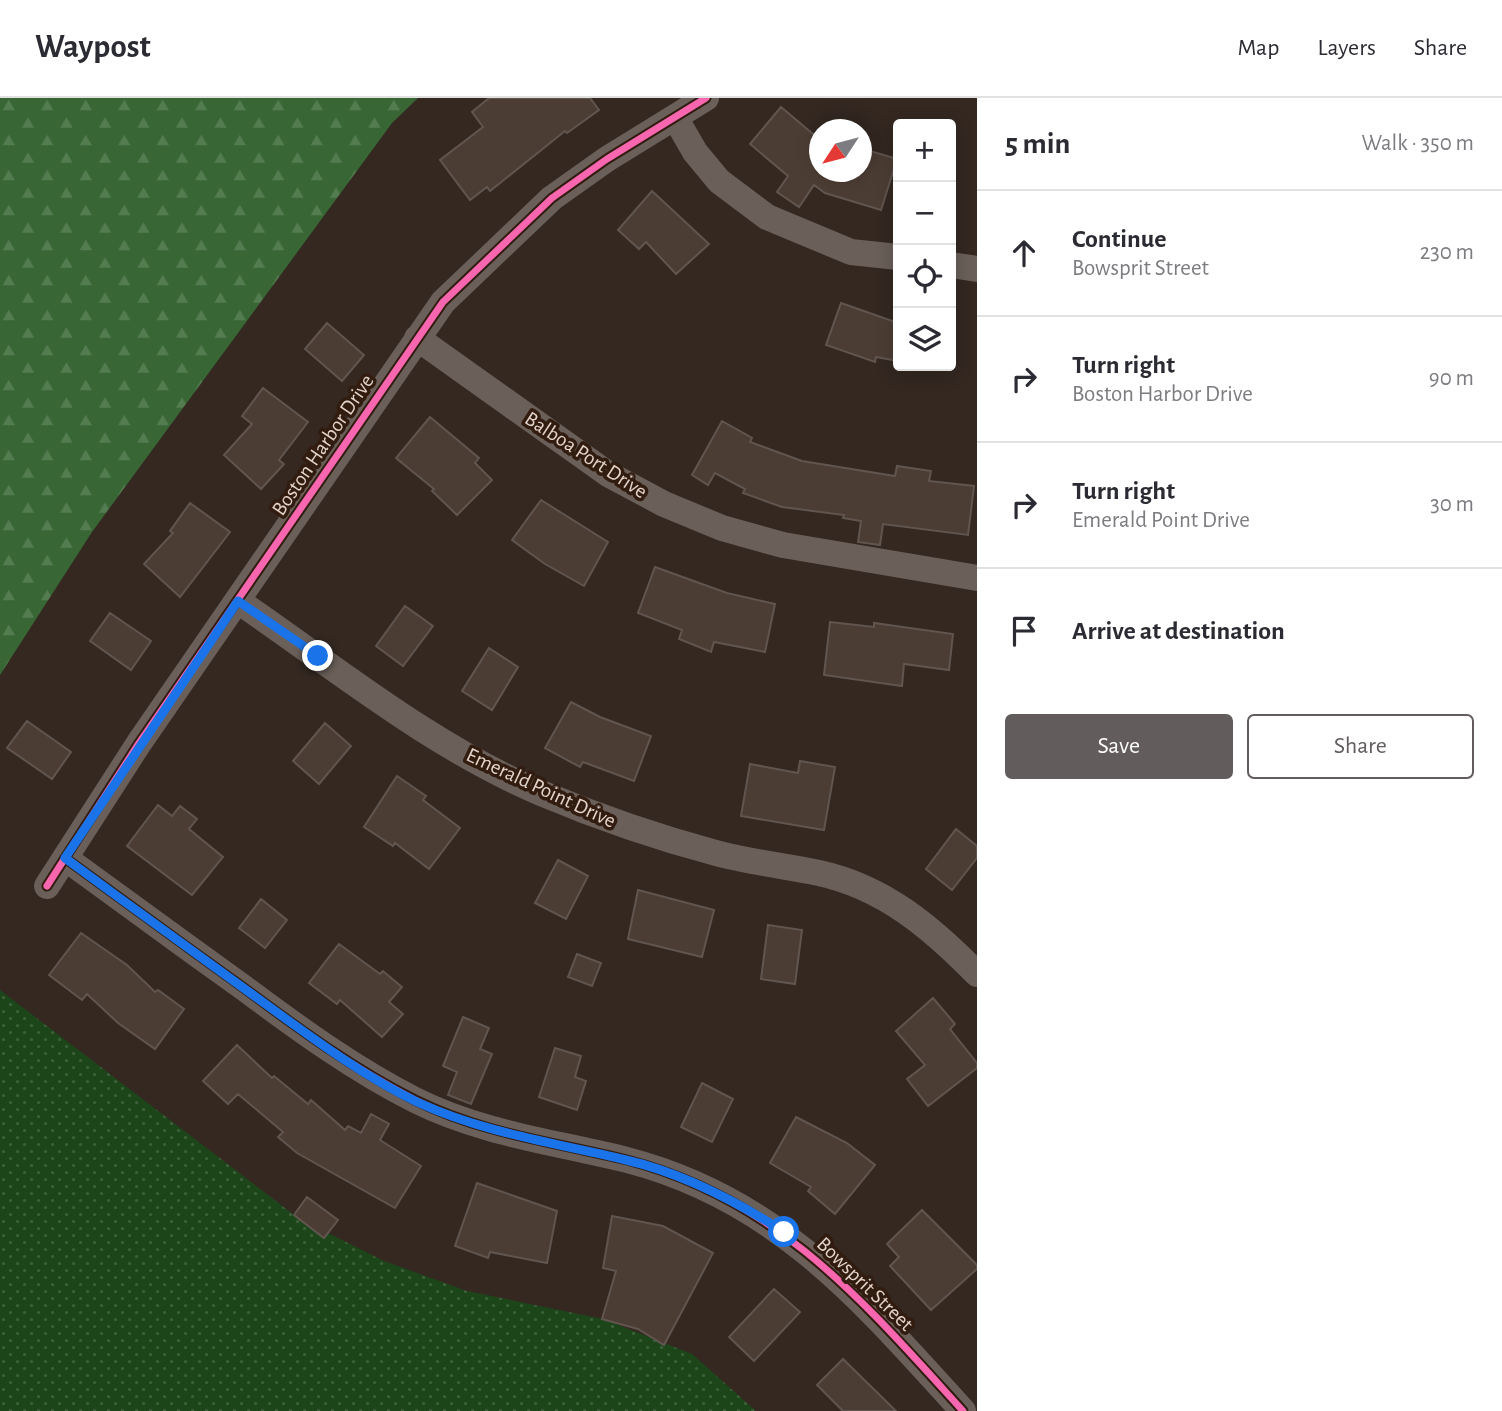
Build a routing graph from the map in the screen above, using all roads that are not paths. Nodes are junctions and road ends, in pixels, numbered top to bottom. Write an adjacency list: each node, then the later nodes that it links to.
1 (706, 98): 2 (street, Boston Harbor Drive)
2 (677, 119): 3 (street); 6 (street, Boston Harbor Drive)
3 (893, 256)
4 (956, 266): 5 (street)
5 (977, 269)
6 (417, 338): 7 (street, Balboa Port Drive); 8 (street, Boston Harbor Drive)
7 (977, 578)
8 (238, 601): 9 (street, Boston Harbor Drive); 11 (street, Emerald Point Drive)
9 (65, 858): 10 (street, Boston Harbor Drive); 12 (street, Bowsprit Street)
10 (47, 886)
11 (977, 974)
12 (963, 1411)

